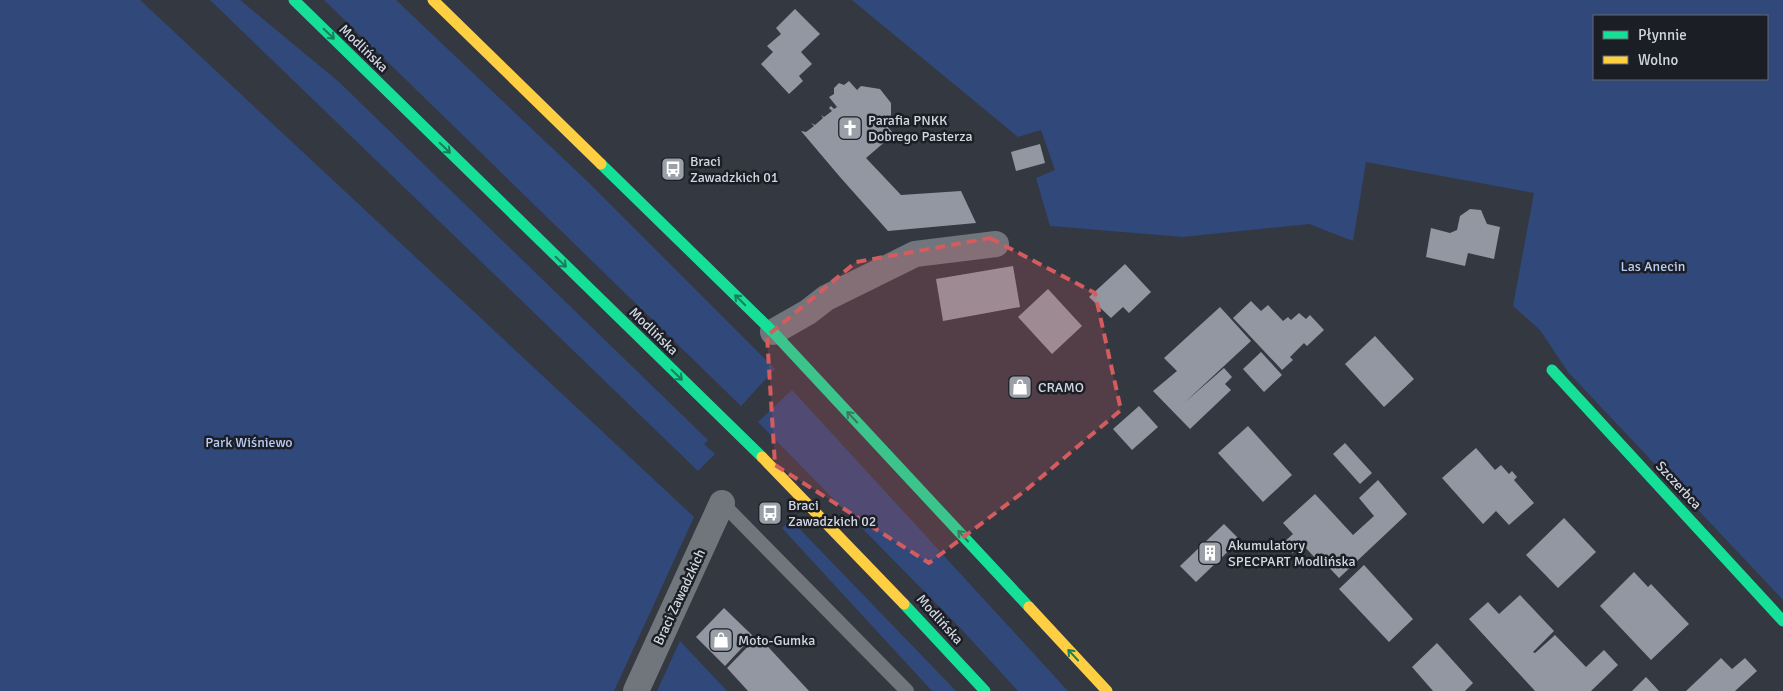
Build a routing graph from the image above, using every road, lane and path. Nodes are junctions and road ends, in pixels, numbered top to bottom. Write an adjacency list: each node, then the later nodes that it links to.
1 (294, 0): 10 (main road, Modlińska, one-way to 10)
2 (433, 0): 4 (main road, one-way to 2)
3 (996, 244): 4 (street)
4 (773, 332): 11 (main road, one-way to 4)
5 (1552, 370): 7 (main road, Szczerbca)
6 (722, 503): 8 (street, Braci Zawadzkich); 9 (lane)
7 (1783, 621)
8 (636, 691)
9 (907, 691)
10 (985, 691)
11 (1107, 691)

